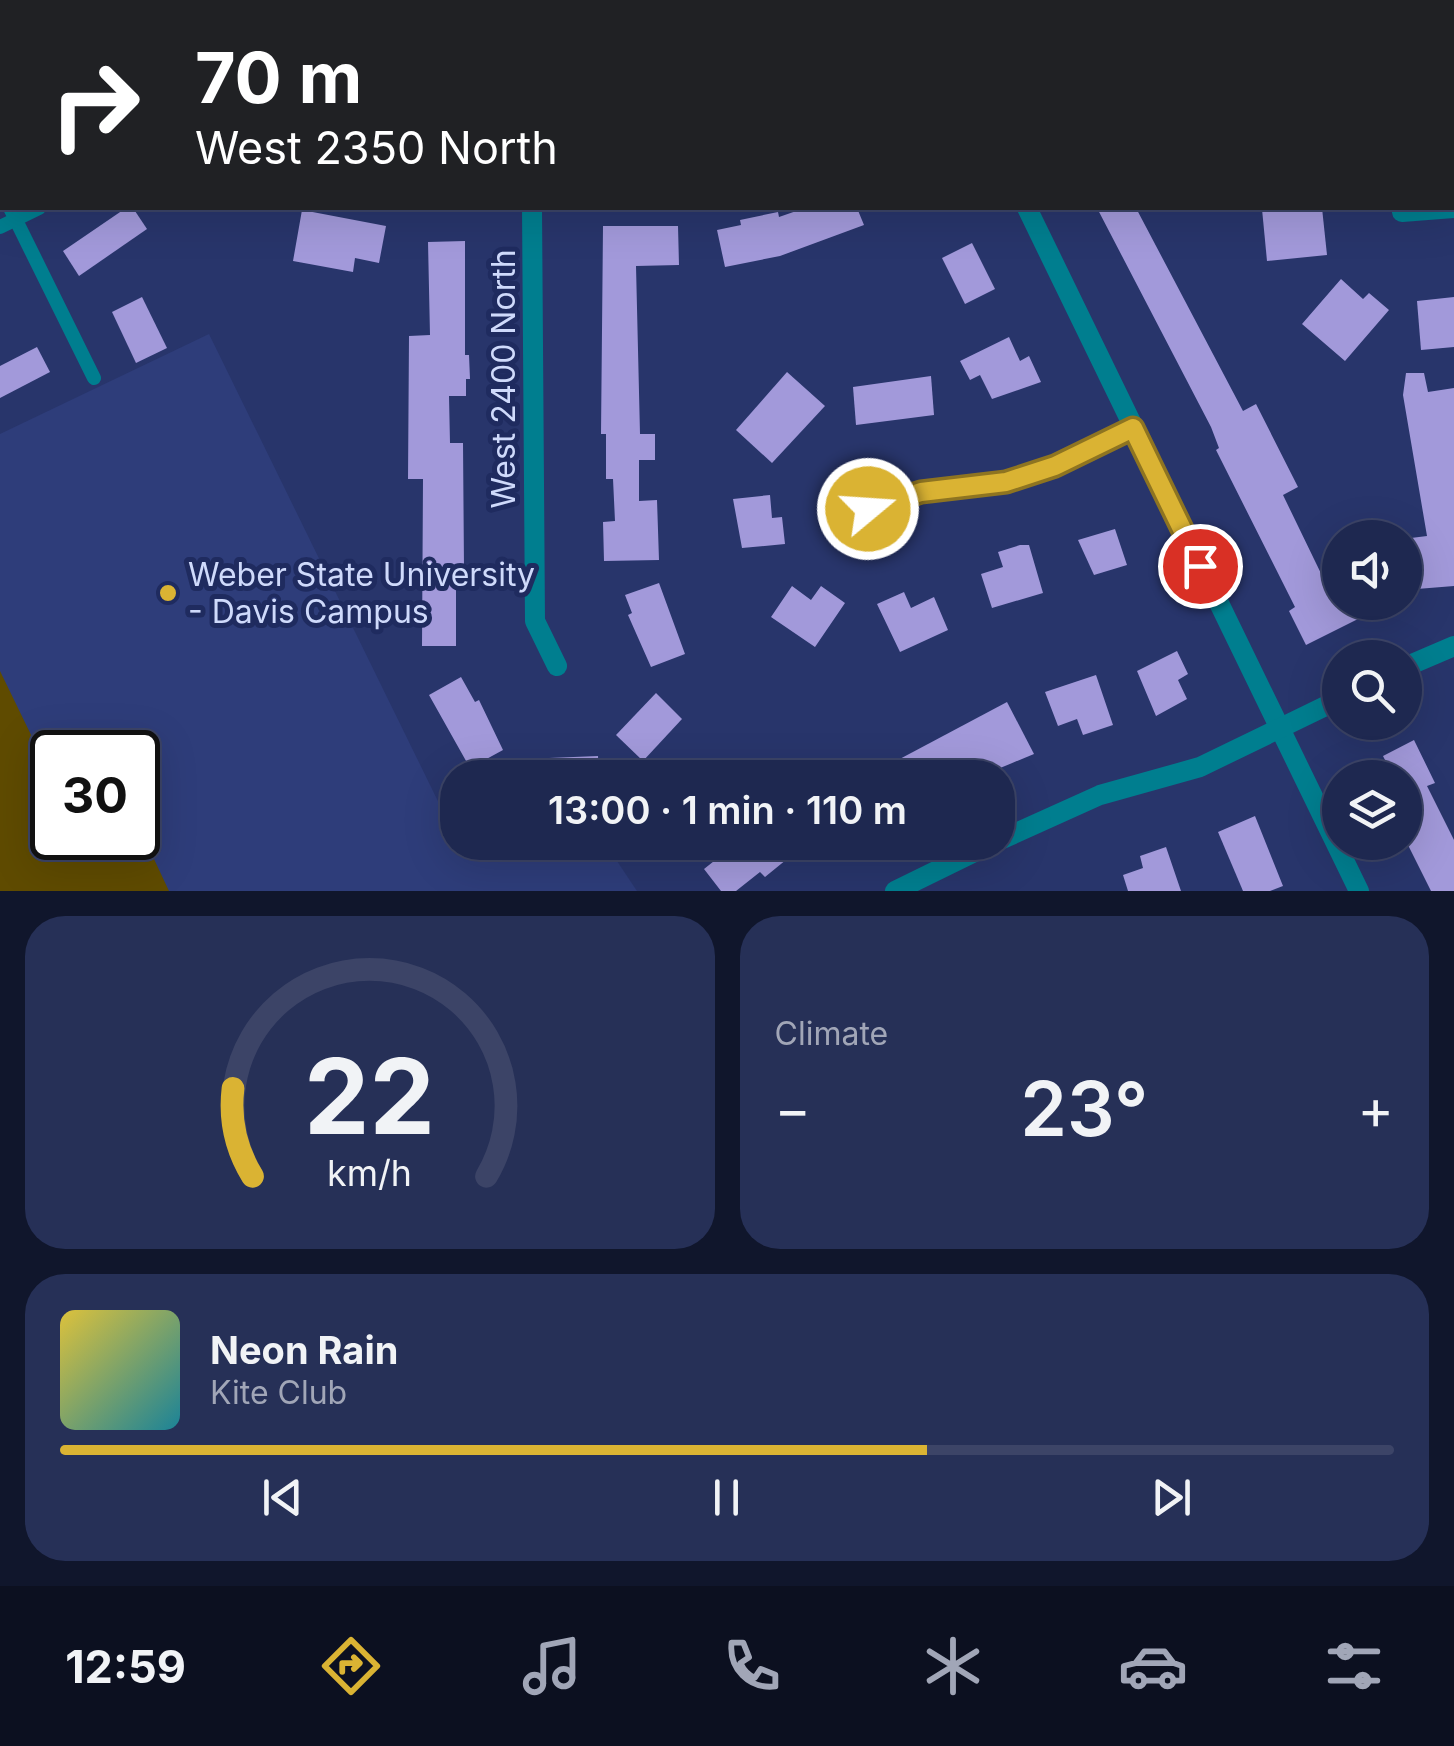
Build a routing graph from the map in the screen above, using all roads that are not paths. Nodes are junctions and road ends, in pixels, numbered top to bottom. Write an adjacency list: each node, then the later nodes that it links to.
1 (532, 210): 12 (street, West 2400 North)
2 (1028, 210): 8 (street)
3 (1428, 210): 4 (street)
4 (1402, 212)
5 (12, 213): 6 (lane); 7 (lane)
6 (0, 226)
7 (94, 378)
8 (1133, 428): 9 (street); 14 (street)
9 (868, 509)
10 (1454, 646): 11 (street)
11 (1422, 660)
12 (557, 666)
13 (1322, 708): 14 (street)
14 (1280, 730): 15 (street); 18 (street)
15 (1015, 833)
16 (959, 860): 17 (street)
17 (895, 891)
18 (1359, 891)

